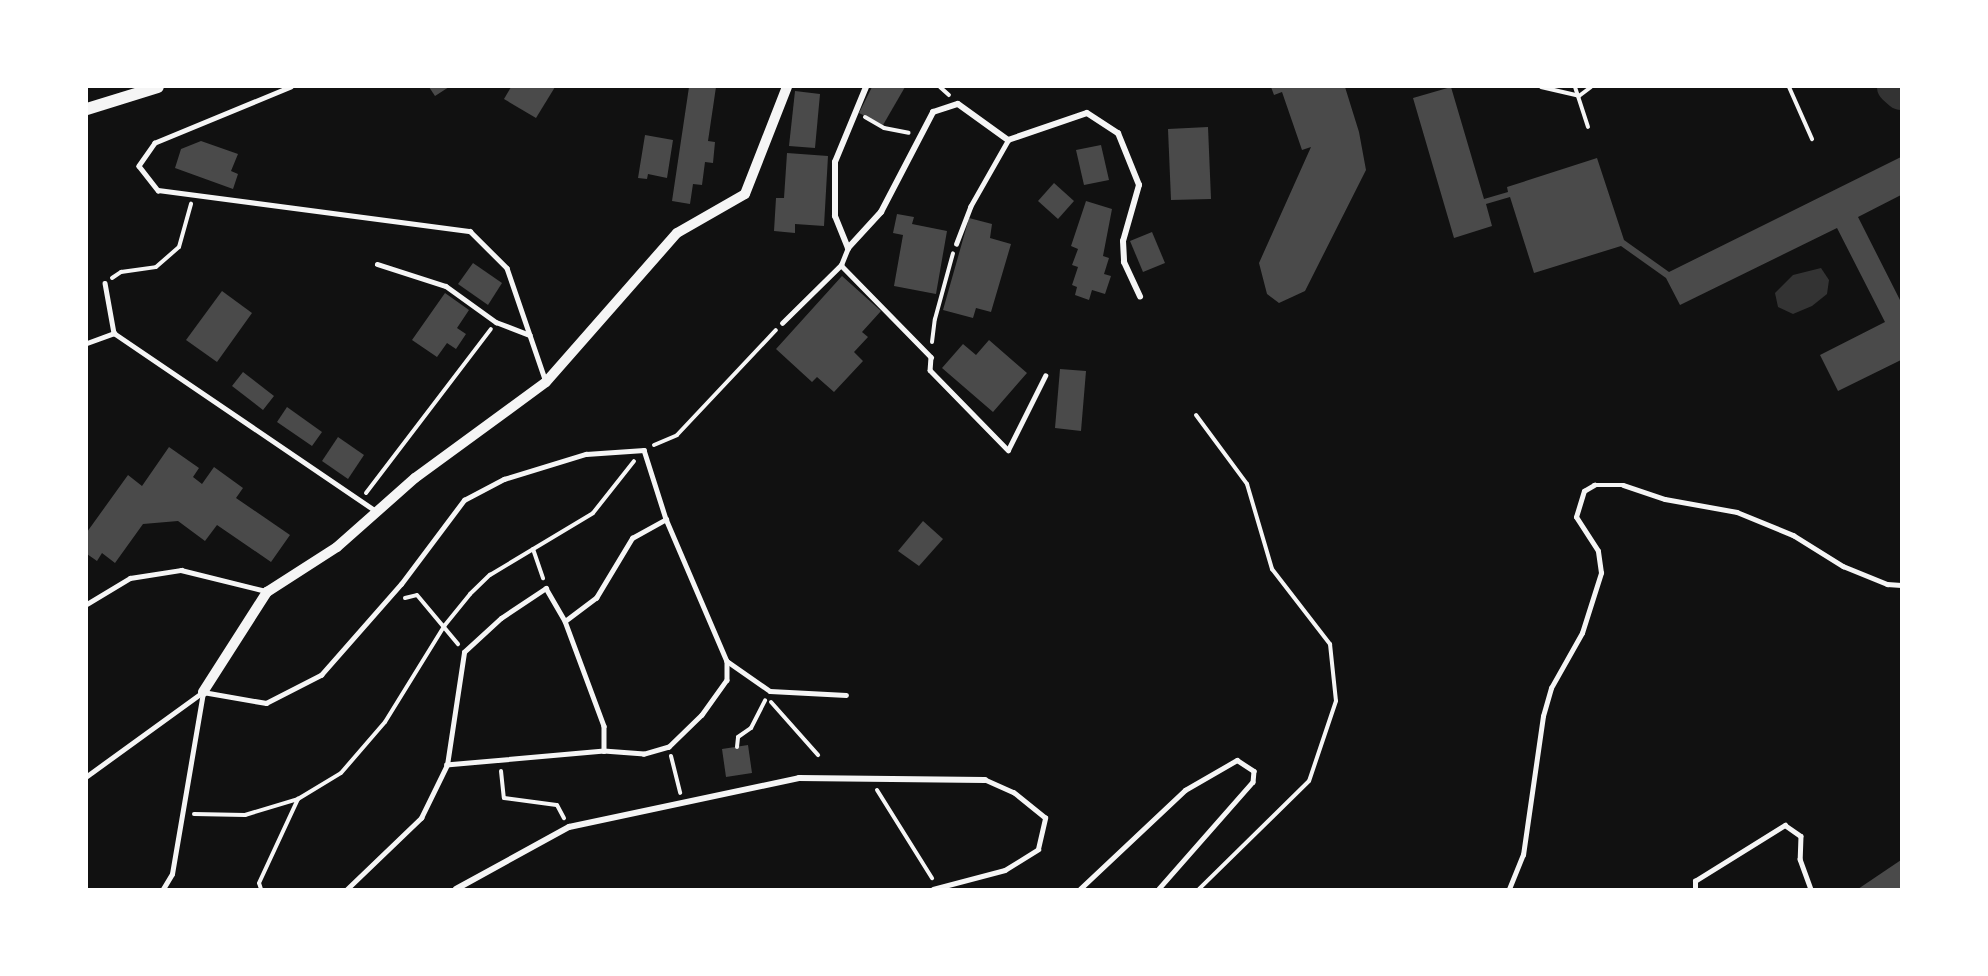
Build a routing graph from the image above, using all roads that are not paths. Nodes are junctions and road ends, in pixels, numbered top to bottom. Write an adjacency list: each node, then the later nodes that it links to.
1 (158, 87): 5 (main road)
2 (291, 87): 15 (lane)
3 (787, 87): 18 (street)
4 (866, 87): 8 (street)
5 (87, 109)
6 (1008, 140): 7 (lane); 8 (street); 12 (street)
7 (956, 244)
8 (848, 248): 10 (lane)
9 (377, 264): 15 (lane)
10 (841, 265): 13 (lane); 17 (lane)
11 (105, 283): 14 (lane)
12 (1140, 297)
13 (782, 323)
14 (114, 333): 16 (lane); 19 (lane)
15 (530, 335): 18 (lane)
16 (87, 343)
17 (1045, 376)
18 (546, 382): 19 (street)
19 (376, 512): 22 (street)
20 (666, 519): 24 (lane); 25 (lane); 26 (lane)
21 (1901, 585): 38 (lane)
22 (267, 592): 23 (lane); 26 (street)
23 (87, 604)
24 (564, 621): 28 (lane); 29 (lane)
25 (727, 661): 27 (lane); 28 (lane)
26 (203, 692): 30 (lane); 33 (lane)
27 (846, 695)
28 (604, 751): 29 (lane)
29 (447, 765): 34 (lane)
30 (87, 776)
31 (985, 780): 32 (lane); 35 (street)
32 (935, 888)
33 (163, 889)
34 (347, 889)
35 (456, 889)
36 (1080, 889): 37 (lane)
37 (1159, 889)
38 (1509, 889)
39 (1695, 889): 40 (lane)
40 (1811, 889)

